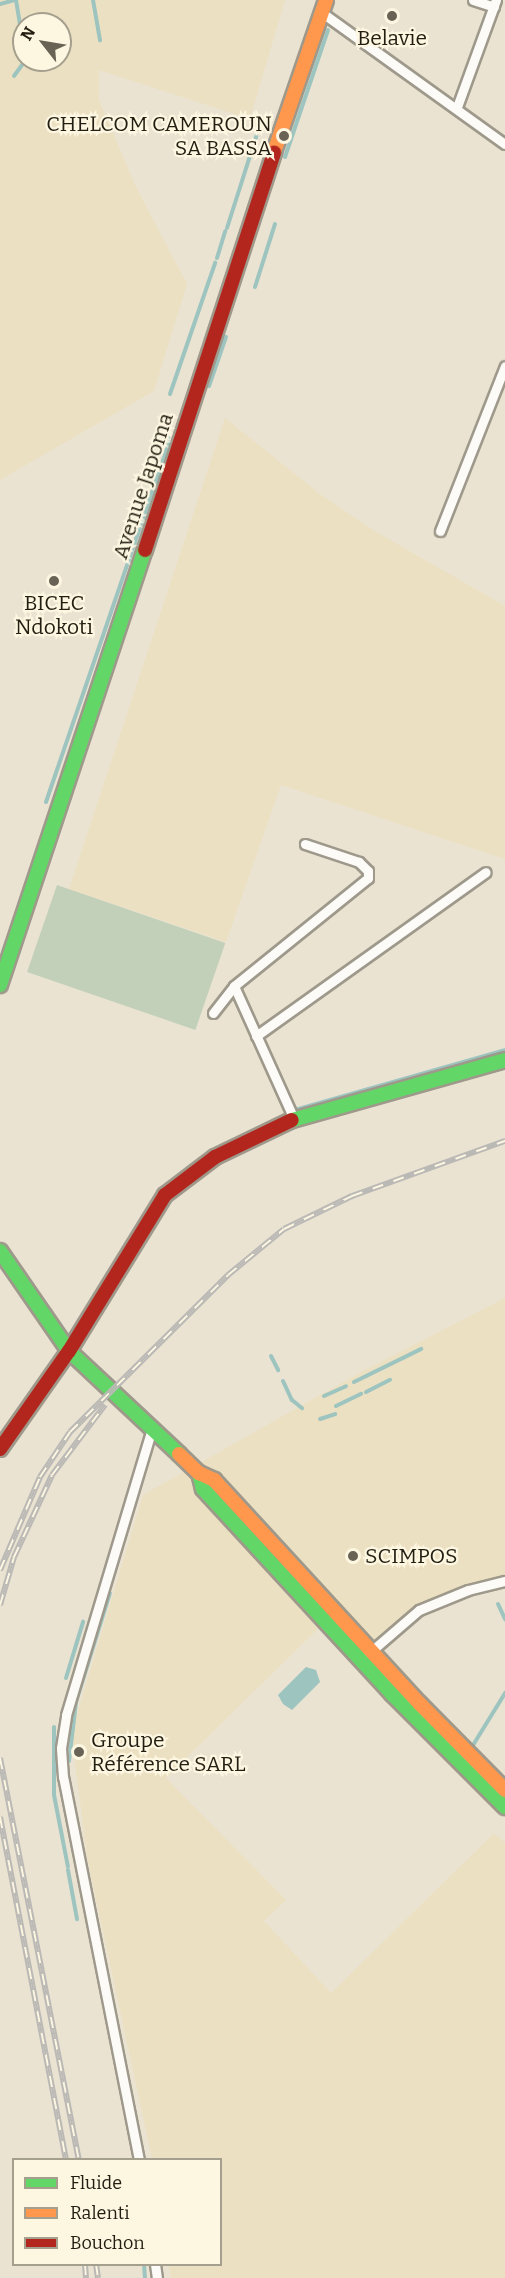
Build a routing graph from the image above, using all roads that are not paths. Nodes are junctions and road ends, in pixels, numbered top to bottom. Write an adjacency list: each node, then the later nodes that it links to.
1 (473, 0): 2 (street)
2 (495, 4): 4 (street)
3 (323, 6): 4 (street); 10 (main road, Avenue Japoma)
4 (457, 107): 5 (street)
5 (505, 144)
6 (505, 366): 7 (street)
7 (440, 531)
8 (305, 844): 11 (street)
9 (486, 872): 13 (street)
10 (0, 985)
11 (234, 986): 12 (street); 13 (street)
12 (213, 1013)
13 (256, 1036): 15 (street)
14 (505, 1060): 15 (main road)
15 (294, 1119): 17 (main road)
16 (0, 1251): 17 (main road)
17 (69, 1351): 18 (main road); 19 (main road)
18 (152, 1429): 20 (main road); 28 (street)
19 (0, 1449)
20 (198, 1473): 21 (main road); 22 (main road)
21 (293, 1563): 22 (main road); 24 (main road)
22 (282, 1575): 24 (main road)
23 (505, 1581): 24 (street)
24 (366, 1655): 25 (main road)
25 (484, 1778): 26 (main road); 27 (main road)
26 (505, 1790)
27 (505, 1807)
28 (139, 2158)

